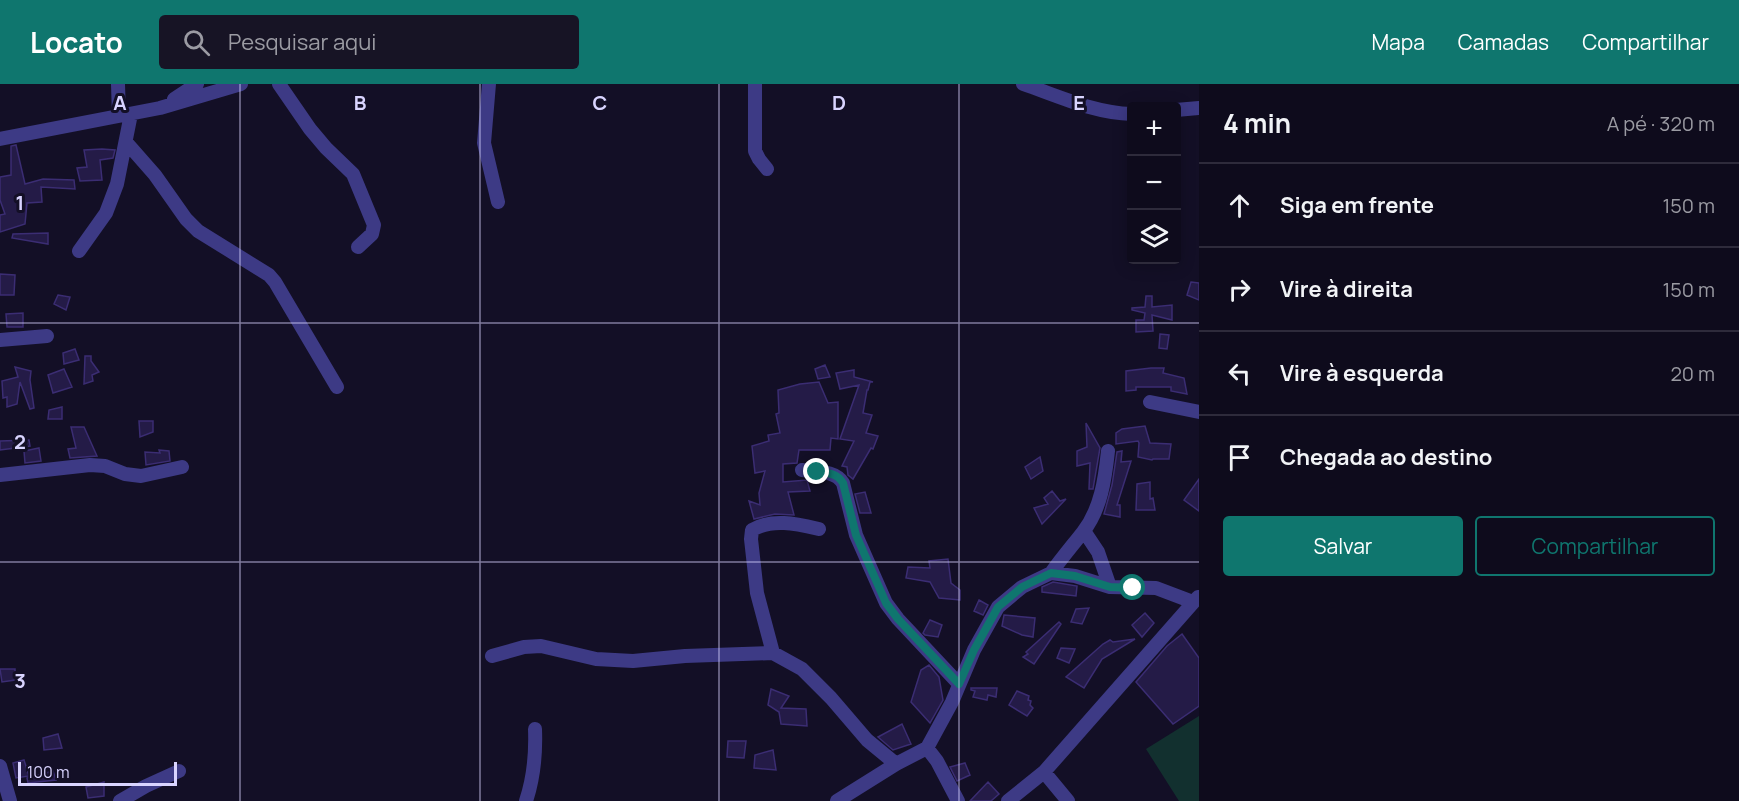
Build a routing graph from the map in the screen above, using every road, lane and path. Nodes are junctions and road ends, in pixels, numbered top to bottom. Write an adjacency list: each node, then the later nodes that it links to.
1 (118, 84): 12 (street)
2 (197, 84): 8 (street)
3 (241, 84): 8 (street)
4 (279, 84): 17 (street)
5 (489, 84): 16 (street)
6 (755, 84): 15 (street)
7 (1023, 84): 11 (street)
8 (160, 108): 12 (street)
9 (1199, 108): 10 (street)
10 (1181, 110)
11 (1127, 114)
12 (125, 115): 13 (street); 14 (street)
13 (0, 139)
14 (126, 142): 18 (street); 21 (street)
15 (767, 169)
16 (498, 202)
17 (358, 247)
18 (79, 251)
19 (47, 336): 20 (street)
20 (0, 340)
21 (338, 387)
22 (1150, 402): 23 (street)
23 (1199, 412)
24 (1108, 452): 29 (street)
25 (182, 467): 27 (street)
26 (802, 470): 35 (street)
27 (0, 475)
28 (819, 529): 33 (street)
29 (1084, 531): 30 (street); 31 (street)
30 (1051, 573): 31 (street); 35 (street)
31 (1110, 587): 32 (street)
32 (1196, 599): 41 (street)
33 (773, 653): 34 (street); 38 (street)
34 (492, 656)
35 (959, 684): 37 (street)
36 (535, 729): 44 (street)
37 (927, 748): 38 (street); 46 (street)
38 (896, 764): 45 (street)
39 (0, 766): 42 (street)
40 (179, 771): 43 (street)
41 (1044, 772): 47 (street); 48 (street)
42 (10, 801)
43 (120, 801)
44 (526, 801)
45 (837, 801)
46 (958, 801)
47 (1008, 801)
48 (1068, 801)

